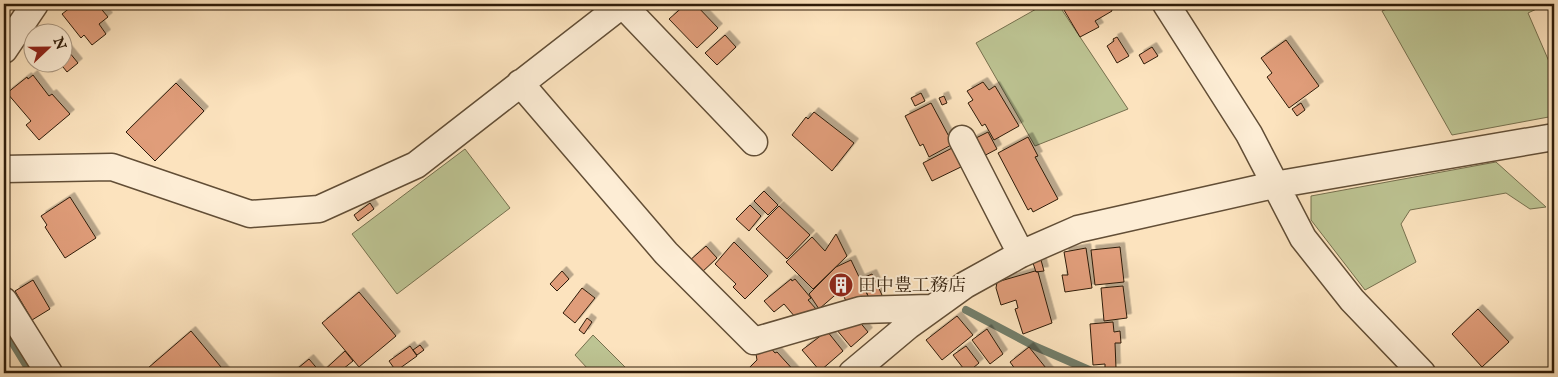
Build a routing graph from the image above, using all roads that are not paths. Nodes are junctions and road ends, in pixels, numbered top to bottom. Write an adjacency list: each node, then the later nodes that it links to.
1 (35, 4): 4 (street)
2 (622, 4): 5 (street); 8 (street)
3 (1166, 4): 10 (street)
4 (4, 50)
5 (520, 84): 9 (street); 13 (street)
6 (1554, 137): 10 (street)
7 (962, 139): 11 (street)
8 (754, 142)
9 (4, 169)
10 (1274, 185): 11 (street); 16 (street)
11 (1021, 254): 13 (street)
12 (4, 301): 14 (street)
13 (930, 308): 15 (street)
14 (49, 373)
15 (852, 373)
16 (1422, 373)

